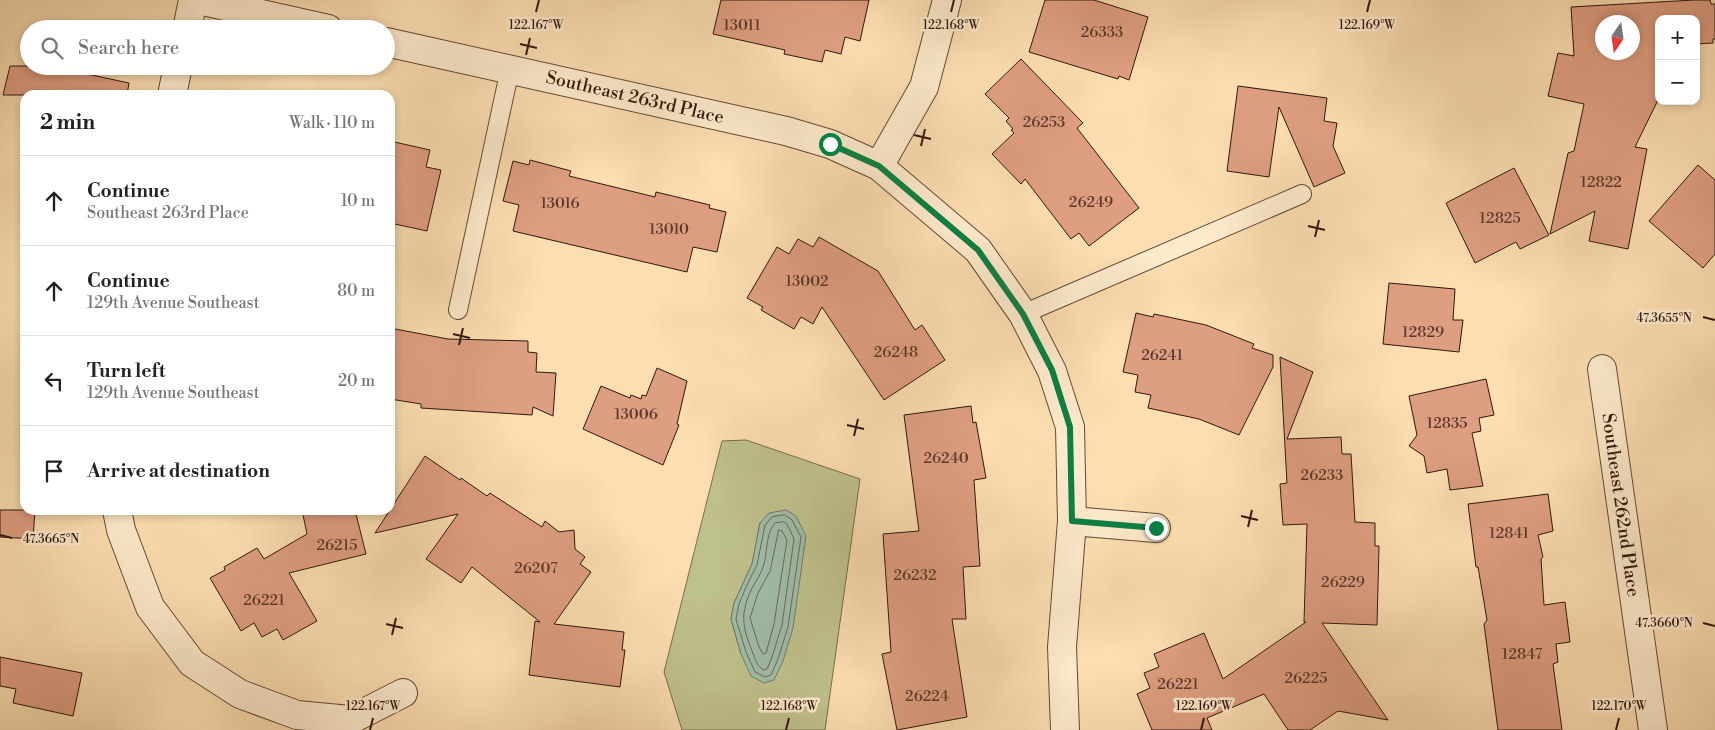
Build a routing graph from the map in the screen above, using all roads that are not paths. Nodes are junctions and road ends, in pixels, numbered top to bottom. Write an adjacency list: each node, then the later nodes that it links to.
1 (193, 0): 4 (street)
2 (199, 0): 5 (street)
3 (947, 0): 10 (street)
4 (188, 20)
5 (288, 20)
6 (395, 44): 7 (street, Southeast 263rd Place)
7 (510, 69): 10 (street, Southeast 263rd Place); 12 (lane)
8 (176, 75): 9 (street)
9 (173, 90)
10 (879, 166): 13 (street, Southeast 263rd Place)
11 (1302, 194): 13 (lane)
12 (458, 310)
13 (1023, 314): 16 (street, Southeast 263rd Place)
14 (1602, 369): 20 (street, Southeast 262nd Place)
15 (118, 515): 18 (street)
16 (1072, 521): 17 (street); 19 (street, Southeast 263rd Place)
17 (1156, 528)
18 (403, 692)
19 (1066, 730)
20 (1653, 730)

